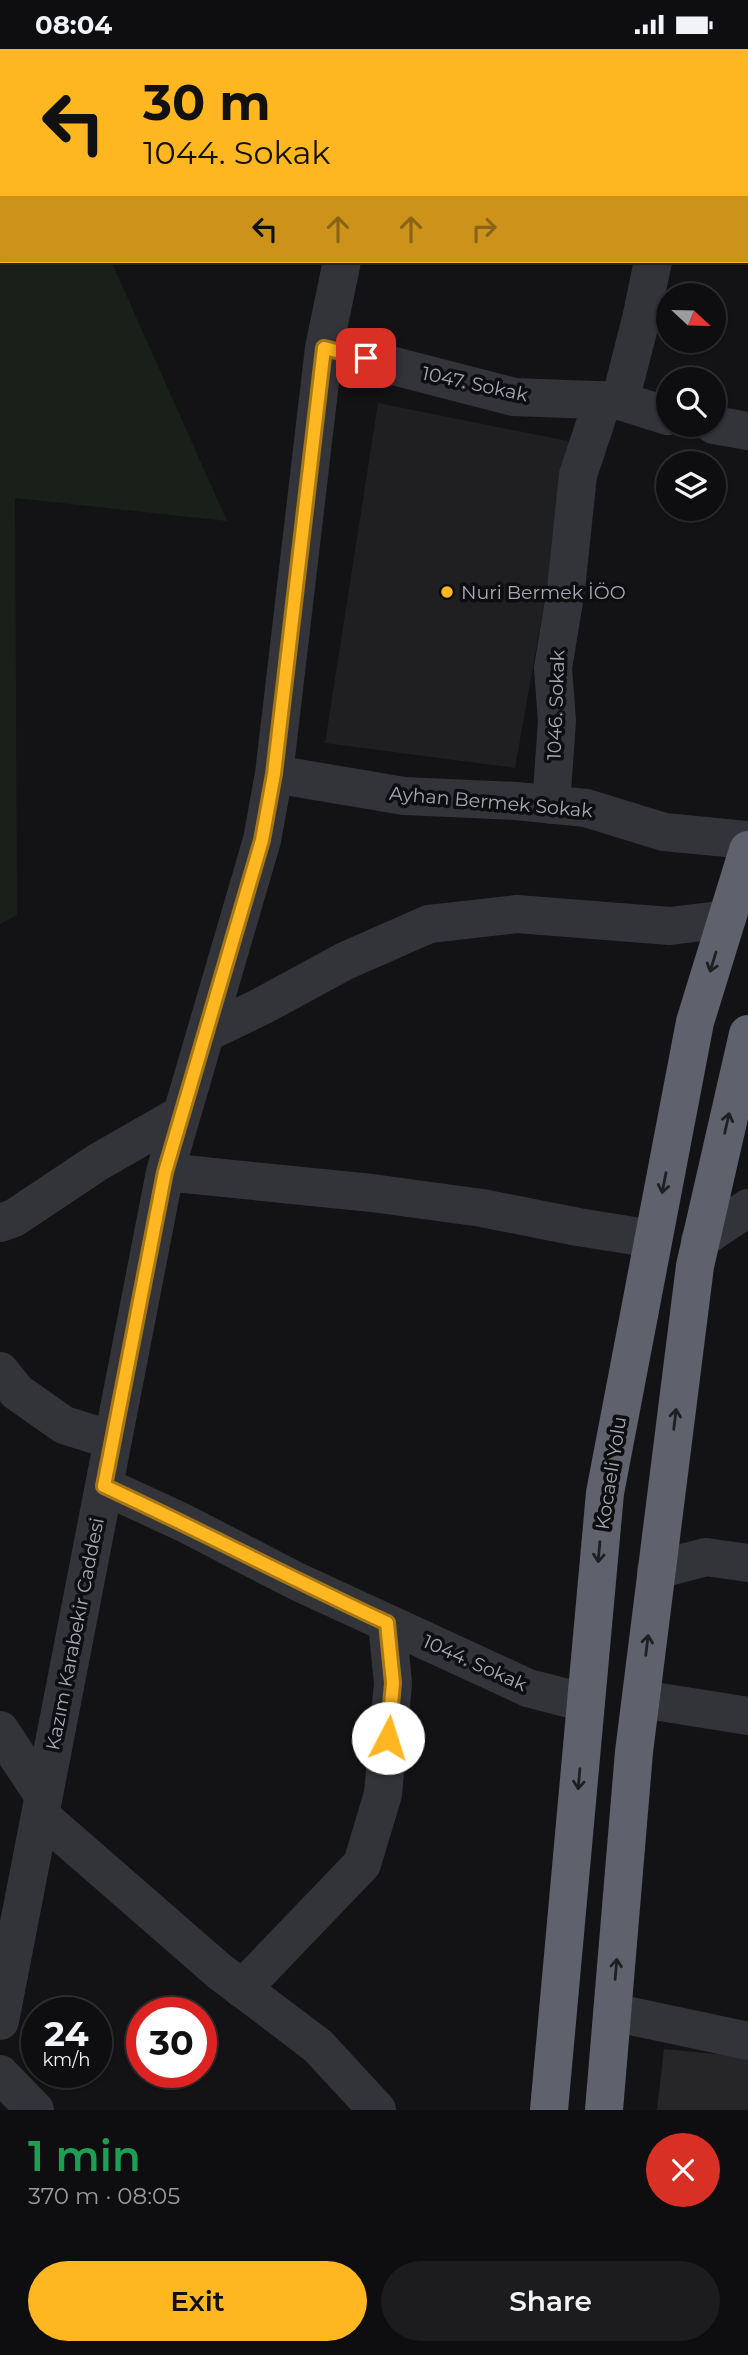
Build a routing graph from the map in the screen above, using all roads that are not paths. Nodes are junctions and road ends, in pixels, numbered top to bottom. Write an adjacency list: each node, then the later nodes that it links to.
1 (342, 263): 3 (street, Kazım Karabekir Caddesi)
2 (653, 263): 4 (street, 1046. Sokak)
3 (324, 348): 4 (street, 1047. Sokak); 8 (street, Kazım Karabekir Caddesi)
4 (612, 400): 5 (street, 1047. Sokak); 9 (street, 1046. Sokak)
5 (656, 413)
6 (726, 427): 7 (street)
7 (748, 431)
8 (274, 774): 9 (street, Ayhan Bermek Sokak); 13 (street, Kazım Karabekir Caddesi)
9 (551, 805): 10 (street, Ayhan Bermek Sokak)
10 (748, 840)
11 (748, 850): 12 (highway, Kocaeli̇ Yolu)
12 (727, 919): 13 (street); 19 (highway, Kocaeli̇ Yolu, one-way to 19)
13 (206, 1033): 15 (street, Kazım Karabekir Caddesi)
14 (748, 1034): 20 (highway, one-way to 14)
15 (182, 1114): 16 (street, Kazım Karabekir Caddesi); 18 (street)
16 (165, 1172): 19 (street); 22 (street, Kazım Karabekir Caddesi)
17 (748, 1208): 20 (street)
18 (0, 1223)
19 (653, 1239): 28 (highway, Kocaeli̇ Yolu, one-way to 28)
20 (700, 1240): 25 (highway, one-way to 20)
21 (0, 1371): 22 (street)
22 (113, 1440): 23 (street, Kazım Karabekir Caddesi)
23 (104, 1486): 26 (street, 1044. Sokak); 31 (street, Kazım Karabekir Caddesi)
24 (748, 1563): 25 (street)
25 (656, 1570): 27 (highway, one-way to 25)
26 (387, 1623): 28 (street, 1044. Sokak); 32 (street)
27 (641, 1699): 29 (street); 33 (highway, one-way to 27)
28 (586, 1703): 39 (highway, Kocaeli̇ Yolu, one-way to 39)
29 (748, 1716)
30 (0, 1730): 31 (street)
31 (42, 1805): 32 (street); 34 (street, Kazım Karabekir Caddesi)
32 (242, 1989): 38 (street)
33 (612, 2013): 35 (street); 40 (highway)
34 (0, 2021)
35 (748, 2041)
36 (0, 2074): 37 (street)
37 (35, 2110)
38 (377, 2110)
39 (549, 2110)
40 (604, 2110)

